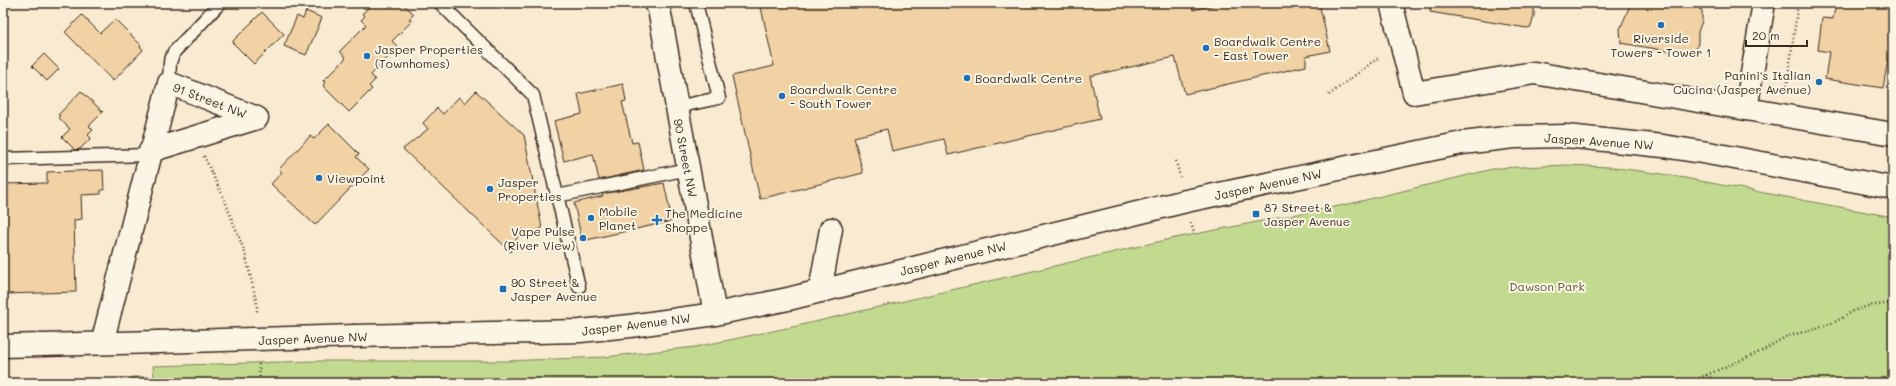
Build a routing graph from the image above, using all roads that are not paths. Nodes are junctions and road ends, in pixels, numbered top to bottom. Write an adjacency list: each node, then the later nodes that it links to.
1 (220, 3): 7 (lane)
2 (440, 3): 15 (lane)
3 (696, 3): 8 (lane)
4 (1391, 3): 9 (main road)
5 (1764, 3): 9 (main road)
6 (660, 5): 8 (main road, 90 Street NW)
7 (169, 83): 11 (main road, 91 Street NW); 11 (main road, 91 Street NW)
8 (676, 107): 13 (main road, 90 Street NW)
9 (1746, 109): 10 (main road)
10 (1893, 134)
11 (150, 153): 12 (lane); 20 (main road, 91 Street NW)
12 (3, 159)
13 (688, 169): 15 (lane); 19 (main road, 90 Street NW)
14 (1893, 188): 18 (main road, Jasper Avenue NW)
15 (558, 196): 17 (lane)
16 (831, 229): 18 (main road)
17 (579, 287)
18 (820, 291): 19 (main road, Jasper Avenue NW)
19 (715, 314): 20 (main road, Jasper Avenue NW, bridge)
20 (102, 343): 21 (main road, Jasper Avenue NW)
21 (3, 346)

